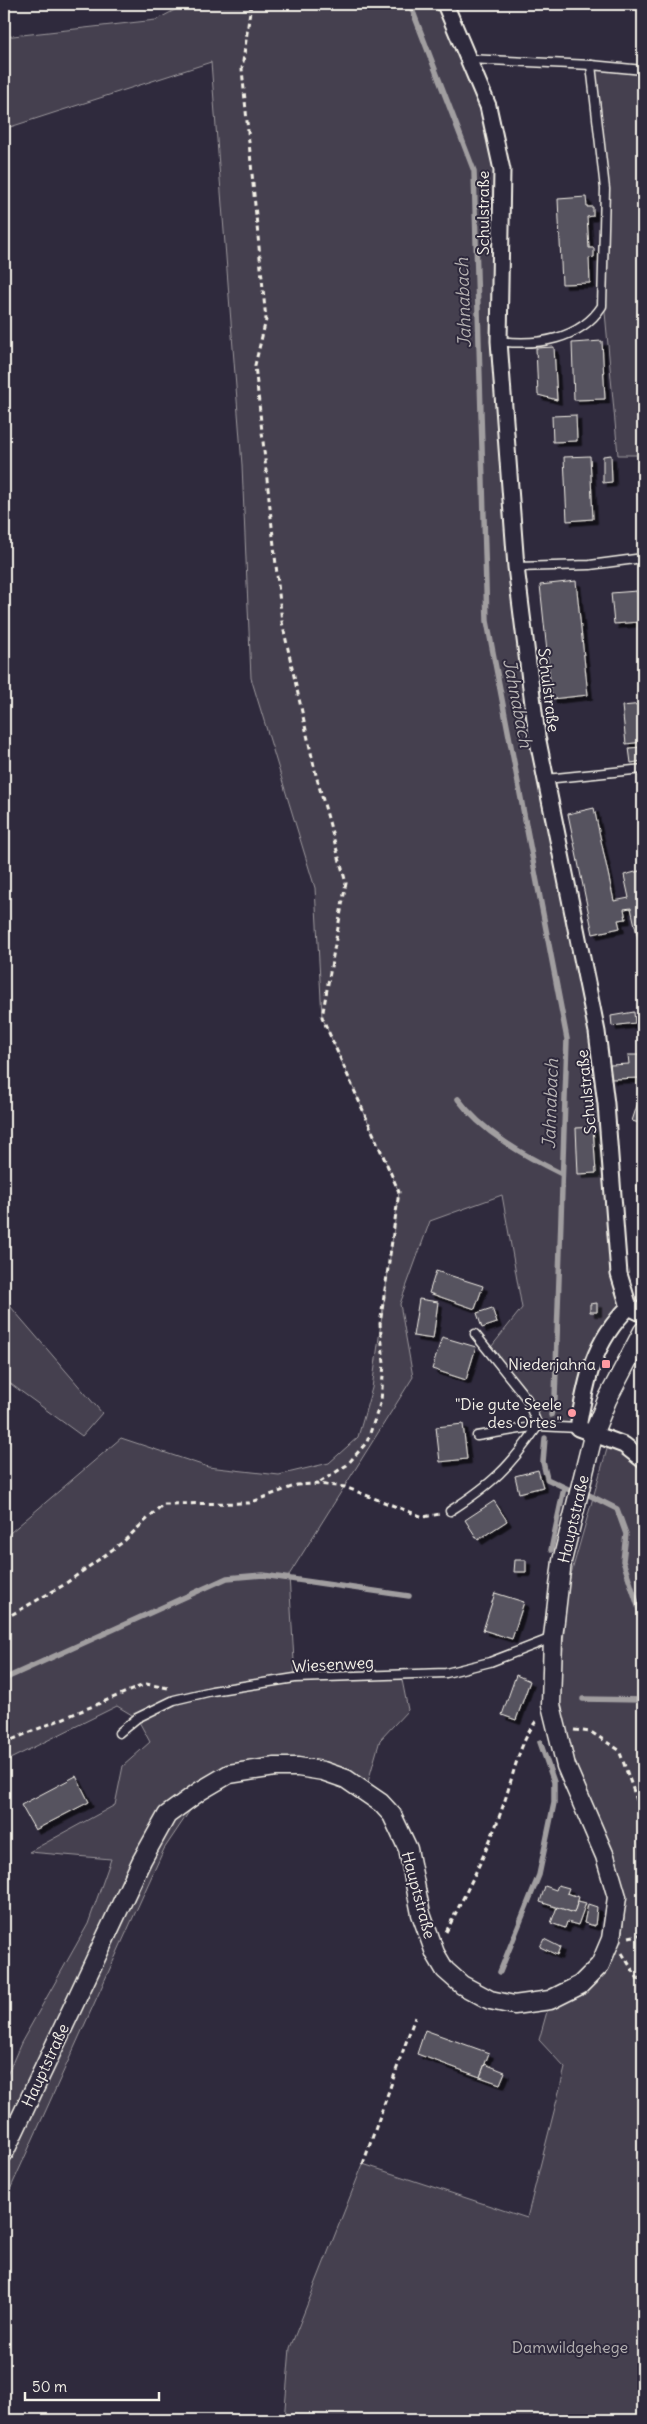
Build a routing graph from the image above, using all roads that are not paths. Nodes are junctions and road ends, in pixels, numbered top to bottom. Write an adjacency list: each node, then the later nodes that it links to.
1 (445, 4): 2 (street, Schulstraße)
2 (468, 59): 3 (lane); 5 (street, Schulstraße)
3 (591, 64): 4 (lane); 5 (lane)
4 (643, 70)
5 (499, 341): 7 (street, Schulstraße)
6 (643, 558): 7 (lane)
7 (516, 567): 9 (street, Schulstraße)
8 (643, 769): 9 (lane)
9 (546, 779): 10 (street, Schulstraße)
10 (629, 1307): 11 (street); 15 (street)
11 (643, 1314)
12 (643, 1331): 15 (street, Hauptstraße)
13 (475, 1334): 14 (lane)
14 (538, 1426): 15 (lane); 16 (lane); 18 (lane)
15 (586, 1430): 17 (street); 19 (street, Hauptstraße)
16 (477, 1436)
17 (643, 1460)
18 (450, 1511)
19 (554, 1637): 20 (lane, Wiesenweg); 21 (street, Hauptstraße)
20 (118, 1733)
21 (4, 2153)

